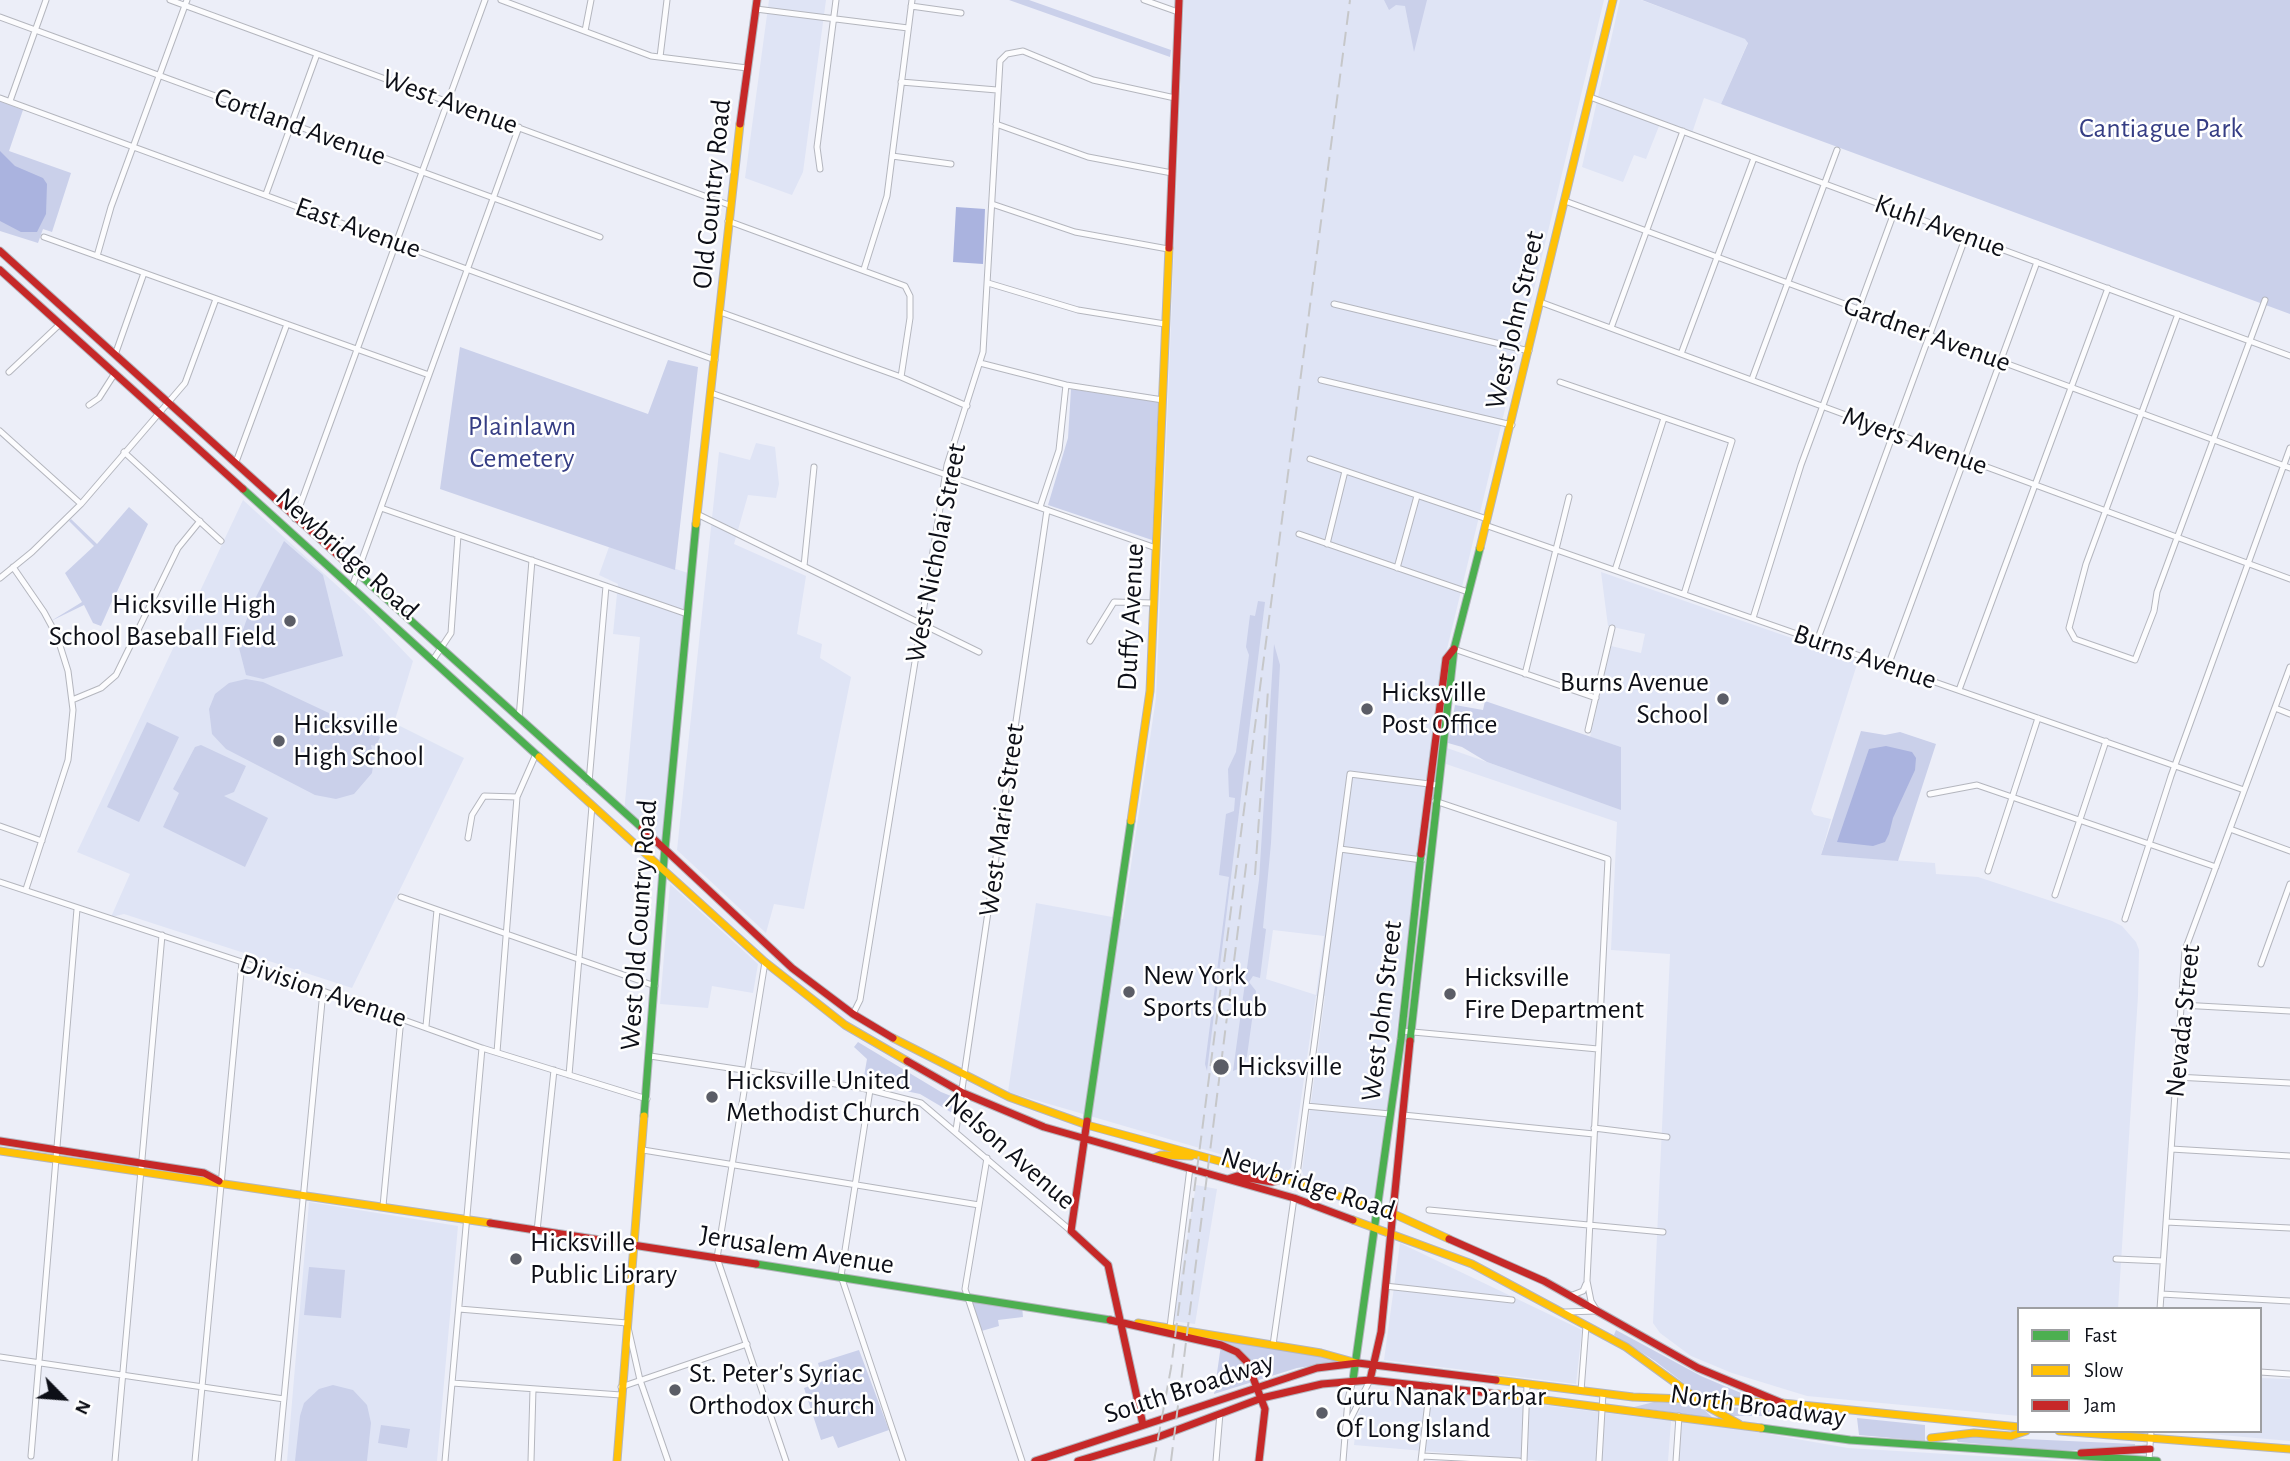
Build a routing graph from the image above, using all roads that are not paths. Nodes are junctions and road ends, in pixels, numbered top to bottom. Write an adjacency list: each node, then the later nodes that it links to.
1 (46, 0): 21 (street)
2 (170, 0): 13 (street, West Avenue)
3 (485, 0): 33 (street)
4 (501, 0): 12 (street)
5 (591, 0): 22 (street)
6 (667, 0): 24 (street)
7 (757, 0): 15 (main road, Old Country Road)
8 (836, 0): 19 (street)
9 (1144, 0): 16 (street)
10 (1179, 0): 16 (main road, Duffy Avenue)
11 (1613, 0): 30 (main road, West John Street)
12 (513, 2): 22 (street)
13 (186, 3): 23 (street, West Avenue); 26 (street)
14 (911, 3): 17 (street); 20 (street)
15 (756, 9): 19 (street); 25 (main road, Old Country Road)
16 (1178, 12): 31 (main road, Duffy Avenue)
17 (961, 13)
18 (0, 17): 21 (street, Cortland Avenue)
19 (833, 18): 20 (street); 43 (street)
20 (908, 27): 27 (street)
21 (35, 30): 26 (street, Cortland Avenue); 32 (street)
22 (586, 32): 24 (street)
23 (317, 54): 33 (street, West Avenue); 34 (street)
24 (660, 57): 25 (street)
25 (747, 68): 51 (main road, Old Country Road)
26 (159, 76): 34 (street, Cortland Avenue); 38 (street)
27 (901, 82): 28 (street); 40 (street)
28 (997, 90): 31 (street, West Nicholai Street); 35 (street, West Nicholai Street)
29 (0, 97): 32 (street, East Avenue)
30 (1590, 97): 37 (street, Kuhl Avenue); 49 (main road, West John Street)
31 (1175, 98): 45 (main road, Duffy Avenue)
32 (10, 101): 38 (street, East Avenue)
33 (448, 102): 36 (street, West Avenue); 44 (street)
34 (292, 124): 44 (street, Cortland Avenue); 47 (street)
35 (996, 124): 45 (street); 50 (street, West Nicholai Street)
36 (519, 127): 48 (street); 51 (street, West Avenue)
37 (1683, 131): 41 (street, Kuhl Avenue); 54 (street)
38 (134, 146): 47 (street, East Avenue); 61 (street)
39 (1837, 150): 46 (street)
40 (892, 156): 42 (street); 66 (street)
41 (1754, 158): 46 (street, Kuhl Avenue); 62 (street)
42 (951, 164)
43 (820, 169)
44 (422, 172): 48 (street, Cortland Avenue); 58 (street)
45 (1172, 173): 59 (main road, Duffy Avenue)
46 (1825, 184): 52 (street, Kuhl Avenue); 70 (street)
47 (266, 194): 58 (street, East Avenue)
48 (493, 198): 57 (street, Cortland Avenue); 65 (street)
49 (1564, 201): 54 (street, Gardner Avenue); 74 (main road, West John Street)
50 (992, 204): 59 (street); 69 (street, West Nicholai Street)
51 (729, 205): 53 (main road, Old Country Road)
52 (1895, 210): 55 (street, Kuhl Avenue); 76 (street)
53 (728, 221): 66 (street); 77 (main road, Old Country Road)
54 (1647, 231): 62 (street, Gardner Avenue); 82 (street)
55 (1966, 236): 63 (street, Kuhl Avenue); 83 (street)
56 (44, 237): 61 (street)
57 (600, 237)
58 (397, 242): 65 (street, East Avenue); 85 (street)
59 (1168, 249): 81 (main road, Duffy Avenue)
60 (0, 251): 64 (main road, Newbridge Road)
61 (97, 256): 68 (street)
62 (1717, 257): 70 (street, Gardner Avenue); 87 (street)
63 (2037, 262): 71 (street, Kuhl Avenue); 91 (street)
64 (13, 263): 67 (main road); 88 (main road, Newbridge Road)
65 (467, 268): 90 (street, East Avenue); 95 (street)
66 (864, 270): 96 (street)
67 (2, 272): 79 (main road, Newbridge Road)
68 (144, 273): 72 (street); 88 (street)
69 (988, 283): 81 (street); 92 (street, West Nicholai Street)
70 (1788, 283): 76 (street, Gardner Avenue); 97 (street)
71 (2108, 288): 78 (street, Kuhl Avenue); 101 (street)
72 (216, 299): 80 (street); 104 (street)
73 (2265, 300): 84 (street)
74 (1540, 302): 82 (street, Myers Avenue); 86 (main road, West John Street)
75 (1334, 304): 86 (street)
76 (1859, 309): 83 (street, Gardner Avenue); 107 (street)
77 (720, 312): 90 (main road, Old Country Road); 96 (street)
78 (2178, 314): 84 (street, Kuhl Avenue); 109 (street)
79 (60, 324): 93 (street); 94 (main road, Newbridge Road)
80 (287, 324): 85 (street); 119 (street)
81 (1165, 324): 103 (main road, Duffy Avenue)
82 (1611, 328): 87 (street, Myers Avenue)
83 (1930, 335): 91 (street, Gardner Avenue); 113 (street)
84 (2249, 341): 89 (street, Kuhl Avenue); 114 (street)
85 (358, 349): 95 (street); 133 (street)
86 (1529, 351): 111 (main road, West John Street)
87 (1681, 354): 97 (street, Myers Avenue)
88 (115, 355): 104 (main road, Newbridge Road)
89 (2290, 356)
90 (715, 360): 102 (main road, Old Country Road)
91 (2001, 362): 101 (street, Gardner Avenue); 118 (street)
92 (980, 363): 100 (street); 106 (street, West Nicholai Street)
93 (9, 372)
94 (115, 373): 105 (street); 108 (main road, Newbridge Road)
95 (429, 375): 128 (street)
96 (901, 377): 106 (street)
97 (1752, 379): 107 (street, Myers Avenue)
98 (1321, 380): 111 (street)
99 (1560, 382): 110 (street)
100 (1066, 385): 103 (street); 129 (street)
101 (2071, 388): 109 (street, Gardner Avenue); 124 (street)
102 (711, 393): 123 (street); 132 (main road, West Old Country Road)
103 (1163, 400): 141 (main road, Duffy Avenue)
104 (167, 403): 108 (street); 119 (main road, Newbridge Road)
105 (89, 405)
106 (968, 406): 123 (street, West Nicholai Street)
107 (1823, 407): 113 (street, Myers Avenue); 158 (street)
108 (160, 412): 116 (street); 153 (main road, Newbridge Road)
109 (2142, 414): 114 (street, Gardner Avenue); 131 (street)
110 (1664, 418): 148 (street); 155 (street)
111 (1512, 425): 135 (main road, West John Street)
112 (0, 432): 127 (street)
113 (1894, 433): 118 (street, Myers Avenue); 162 (street)
114 (2213, 440): 121 (street, Gardner Avenue); 138 (street)
115 (2290, 448): 121 (street)
116 (124, 453): 127 (street); 134 (street)
117 (1310, 459): 122 (street, Burns Avenue)
118 (1965, 459): 124 (street, Myers Avenue); 167 (street)
119 (235, 464): 133 (main road, Newbridge Road)
120 (814, 467): 145 (street)
121 (2287, 467): 144 (street)
122 (1345, 471): 125 (street, Burns Avenue); 140 (street)
123 (946, 475): 129 (street); 159 (street, West Nicholai Street)
124 (2035, 485): 131 (street, Myers Avenue); 170 (street)
125 (1417, 496): 135 (street, Burns Avenue); 147 (street)
126 (1569, 497): 142 (street)
127 (80, 504): 146 (street)
128 (381, 508): 137 (street); 149 (street)
129 (1040, 508): 130 (street)
130 (1047, 510): 141 (street); 240 (street, West Marie Street)
131 (2106, 511): 138 (street, Myers Avenue); 138 (street)
132 (697, 514): 145 (street); 157 (main road, West Old Country Road)
133 (295, 519): 149 (main road, Newbridge Road)
134 (200, 521): 139 (street); 173 (street)
135 (1486, 522): 142 (street, Burns Avenue); 154 (main road, West John Street)
136 (1299, 534): 140 (street)
137 (458, 535): 143 (street); 164 (street)
138 (2177, 537): 144 (street, Myers Avenue)
139 (221, 541)
140 (1328, 544): 147 (street)
141 (1156, 548): 156 (main road, Duffy Avenue)
142 (1556, 550): 148 (street, Burns Avenue); 169 (street)
143 (532, 560): 152 (street); 177 (street)
144 (2248, 564): 151 (street, Myers Avenue); 182 (street)
145 (804, 565): 159 (street)
146 (13, 567): 150 (street); 173 (street)
147 (1397, 568): 154 (street)
148 (1615, 570): 155 (street, Burns Avenue)
149 (357, 573): 153 (street); 164 (main road, Newbridge Road)
150 (0, 578)
151 (2290, 579)
152 (606, 586): 157 (street); 183 (street)
153 (352, 587): 166 (main road, Newbridge Road)
154 (1468, 592): 163 (main road, West John Street)
155 (1684, 594): 158 (street, Burns Avenue)
156 (1153, 603): 161 (street); 249 (main road, Duffy Avenue)
157 (687, 614): 198 (main road, West Old Country Road)
158 (1753, 618): 162 (street, Burns Avenue)
159 (922, 622): 165 (street); 227 (street, West Nicholai Street)
160 (1612, 628): 172 (street)
161 (1090, 641)
162 (1817, 641): 167 (street, Burns Avenue)
163 (1454, 649): 169 (street); 171 (main road, West John Street); 174 (main road, West John Street)
164 (441, 650): 166 (street); 177 (main road, Newbridge Road)
165 (979, 652)
166 (433, 660): 181 (main road, Newbridge Road)
167 (1888, 666): 170 (street, Burns Avenue)
168 (2290, 667): 175 (street, Nevada Street)
169 (1525, 674): 172 (street)
170 (1959, 690): 178 (street, Burns Avenue)
171 (1441, 693): 174 (main road); 184 (main road, West John Street)
172 (1596, 698): 179 (street)
173 (72, 700): 196 (street)
174 (1449, 700): 185 (main road, West John Street)
175 (2275, 709): 176 (street); 186 (street, Nevada Street)
176 (2290, 714)
177 (519, 718): 183 (main road, Newbridge Road)
178 (2038, 718): 180 (street, Burns Avenue); 189 (street)
179 (1588, 730)
180 (2106, 741): 182 (street, Burns Avenue); 192 (street)
181 (536, 754): 188 (street); 191 (main road, Newbridge Road)
182 (2175, 765): 186 (street, Burns Avenue); 197 (street)
183 (589, 782): 198 (main road, Newbridge Road)
184 (1428, 784): 185 (street); 199 (street); 201 (main road, West John Street)
185 (1437, 785): 190 (main road, West John Street)
186 (2244, 790): 194 (street, Nevada Street)
187 (1930, 794): 189 (street)
188 (517, 797): 195 (street); 213 (street)
189 (2012, 797): 192 (street); 204 (street)
190 (1435, 801): 201 (main road, West John Street); 234 (street)
191 (592, 804): 203 (main road, Newbridge Road); 218 (street)
192 (2080, 821): 197 (street); 208 (street)
193 (0, 826): 196 (street)
194 (2230, 829): 200 (street); 202 (street, Nevada Street)
195 (468, 838)
196 (42, 841): 207 (street)
197 (2149, 844): 202 (street); 212 (street)
198 (665, 849): 203 (main road, West Old Country Road); 216 (main road, Newbridge Road)
199 (1340, 849): 201 (street); 246 (street)
200 (2290, 851)
201 (1424, 861): 215 (main road, West John Street); 217 (main road, West John Street)
202 (2216, 867): 225 (street, Nevada Street)
203 (663, 870): 220 (main road, Newbridge Road); 223 (main road, West Old Country Road)
204 (1987, 871)
205 (0, 882): 207 (street, Division Avenue)
206 (2290, 884): 221 (street)
207 (26, 889): 210 (street, Division Avenue)
208 (2055, 895)
209 (401, 897): 211 (street)
210 (77, 909): 214 (street, Division Avenue); 256 (street)
211 (437, 910): 213 (street); 230 (street)
212 (2125, 919)
213 (506, 934): 218 (street); 235 (street)
214 (162, 935): 219 (street, Division Avenue); 264 (street)
215 (1412, 936): 217 (main road); 231 (main road, West John Street)
216 (780, 957): 222 (main road); 227 (main road, Newbridge Road)
217 (1420, 957): 232 (main road, West John Street)
218 (579, 959): 223 (street); 239 (street)
219 (242, 962): 224 (street, Division Avenue); 270 (street)
220 (765, 962): 222 (main road, Newbridge Road); 238 (street)
221 (2261, 964)
222 (774, 969): 229 (main road, Newbridge Road)
223 (655, 986): 236 (main road, West Old Country Road)
224 (323, 991): 228 (street, Division Avenue); 273 (street)
225 (2181, 1005): 226 (street); 241 (street, Nevada Street)
226 (2290, 1011)
227 (853, 1014): 229 (main road); 240 (main road, Newbridge Road)
228 (401, 1018): 230 (street, Division Avenue); 276 (street)
229 (845, 1025): 244 (main road, Newbridge Road)
230 (426, 1026): 233 (street, Division Avenue)
231 (1402, 1031): 232 (street); 247 (main road, West John Street)
232 (1411, 1032): 234 (street); 248 (main road, West John Street)
233 (482, 1048): 235 (street, Division Avenue); 280 (street)
234 (1598, 1049): 251 (street)
235 (497, 1052): 237 (street, Division Avenue)
236 (650, 1056): 238 (street, Nelson Avenue); 245 (main road, West Old Country Road)
237 (554, 1070): 239 (street, Division Avenue); 285 (street)
238 (747, 1071): 243 (street, Nelson Avenue); 265 (street)
239 (569, 1075): 245 (street, Division Avenue)
240 (965, 1077): 244 (street, West Marie Street); 249 (main road, Newbridge Road)
241 (2176, 1077): 242 (street); 255 (street, Nevada Street)
242 (2290, 1083)
243 (870, 1090): 250 (street, Nelson Avenue); 272 (street)
244 (962, 1093): 250 (street, West Marie Street); 254 (main road, Newbridge Road)
245 (647, 1099): 257 (main road, West Old Country Road)
246 (1306, 1106): 247 (street); 271 (street)
247 (1390, 1114): 277 (main road, West John Street)
248 (1402, 1115): 251 (street); 279 (main road, West John Street)
249 (1087, 1125): 254 (main road, Duffy Avenue); 259 (main road, Newbridge Road)
250 (956, 1130): 261 (street, Nelson Avenue)
251 (1594, 1131): 252 (street); 282 (street)
252 (1667, 1137)
253 (0, 1140): 256 (main road, Jerusalem Avenue)
254 (1084, 1140): 262 (main road, Newbridge Road); 286 (main road, Duffy Avenue)
255 (2171, 1149): 260 (street); 281 (street, Nevada Street)
256 (56, 1150): 263 (street); 264 (main road, Jerusalem Avenue)
257 (642, 1150): 265 (street); 289 (main road, West Old Country Road)
258 (0, 1151): 263 (main road, Jerusalem Avenue)
259 (1192, 1154): 262 (main road); 269 (main road, Newbridge Road)
260 (2290, 1156)
261 (987, 1158): 275 (street); 286 (street, Nelson Avenue)
262 (1154, 1158): 266 (main road, Newbridge Road)
263 (55, 1160): 267 (main road, Jerusalem Avenue); 312 (street)
264 (141, 1163): 267 (street); 270 (main road, Jerusalem Avenue)
265 (732, 1165): 272 (street); 290 (street)
266 (1190, 1168): 268 (main road, Newbridge Road); 308 (street)
267 (140, 1173): 270 (main road, Jerusalem Avenue); 317 (street)
268 (1228, 1179): 269 (main road); 274 (main road, Newbridge Road)
269 (1285, 1179): 271 (main road)
270 (219, 1181): 273 (main road, Jerusalem Avenue); 324 (street)
271 (1296, 1182): 277 (main road)
272 (855, 1185): 275 (street); 293 (street)
273 (302, 1194): 276 (main road, Jerusalem Avenue); 332 (street)
274 (1294, 1198): 283 (main road, Newbridge Road); 310 (street)
275 (979, 1205): 298 (street)
276 (383, 1206): 280 (main road, Jerusalem Avenue)
277 (1377, 1209): 279 (main road); 283 (main road, West John Street)
278 (1430, 1210): 282 (street)
279 (1394, 1214): 287 (main road, West John Street); 297 (main road)
280 (466, 1219): 285 (main road, Jerusalem Avenue); 302 (street)
281 (2166, 1222): 284 (street); 292 (street, Nevada Street)
282 (1590, 1225): 288 (street); 294 (street)
283 (1374, 1226): 287 (main road, Newbridge Road); 313 (main road, West John Street)
284 (2290, 1228)
285 (537, 1231): 289 (main road, Jerusalem Avenue)
286 (1071, 1231): 305 (main road, Nelson Avenue)
287 (1392, 1232): 295 (main road, West John Street); 304 (main road, Newbridge Road)
288 (1662, 1232)
289 (633, 1246): 290 (main road, Jerusalem Avenue); 306 (main road, West Old Country Road)
290 (717, 1258): 293 (main road, Jerusalem Avenue); 309 (street)
291 (2116, 1259): 292 (street)
292 (2163, 1261): 296 (street, Nevada Street)
293 (841, 1276): 298 (main road, Jerusalem Avenue); 359 (street)
294 (1587, 1281): 297 (street); 303 (street)
295 (1385, 1286): 299 (street); 314 (main road, West John Street)
296 (2161, 1294): 300 (street); 301 (street, Nevada Street)
297 (1570, 1296): 303 (main road)
298 (968, 1298): 305 (main road, Jerusalem Avenue); 360 (street)
299 (1512, 1300)
300 (2290, 1301)
301 (2160, 1307)
302 (459, 1309): 306 (street); 321 (street)
303 (1597, 1311): 304 (street); 334 (main road)
304 (1562, 1312): 307 (main road, Newbridge Road)
305 (1120, 1321): 308 (main road, Jerusalem Avenue); 325 (main road, Jerusalem Avenue); 339 (main road, Nelson Avenue)
306 (627, 1323): 318 (street); 327 (main road, West Old Country Road)
307 (1586, 1326): 328 (street); 333 (main road, Newbridge Road)
308 (1167, 1327): 310 (main road, Jerusalem Avenue)
309 (747, 1344): 318 (street); 358 (street)
310 (1273, 1345): 313 (main road, Jerusalem Avenue)
311 (0, 1357): 312 (street)
312 (38, 1363): 317 (street); 349 (street)
313 (1358, 1363): 314 (main road, North Broadway); 319 (main road, West John Street); 325 (main road, South Broadway)
314 (1374, 1365): 320 (main road, West John Street); 323 (main road, North Broadway)
315 (2262, 1372): 316 (street)
316 (2290, 1374)
317 (121, 1375): 324 (street); 351 (street)
318 (640, 1380): 327 (street); 357 (street)
319 (1353, 1380): 320 (main road, North Broadway); 331 (main road, South Broadway); 340 (street)
320 (1370, 1380): 322 (main road, North Broadway); 340 (street)
321 (452, 1383): 326 (street); 354 (street)
322 (1430, 1385): 330 (main road, North Broadway); 350 (street)
323 (1527, 1385): 328 (main road, North Broadway); 330 (street)
324 (201, 1387): 332 (street); 352 (street)
325 (1259, 1388): 331 (main road, Jerusalem Avenue); 339 (main road, South Broadway)
326 (533, 1389): 327 (street); 355 (street)
327 (621, 1391): 356 (main road, West Old Country Road)
328 (1581, 1391): 329 (main road, North Broadway)
329 (1603, 1394): 333 (main road, North Broadway); 335 (street)
330 (1527, 1396): 335 (main road, North Broadway); 366 (street)
331 (1262, 1398): 336 (main road, South Broadway); 364 (main road, Jerusalem Avenue)
332 (284, 1399): 353 (street)
333 (1700, 1399): 334 (main road, North Broadway); 338 (main road, Newbridge Road)
334 (1782, 1402): 341 (main road, North Broadway)
335 (1602, 1406): 337 (main road, North Broadway); 367 (street)
336 (1220, 1413): 362 (main road, South Broadway); 363 (street)
337 (1679, 1416): 338 (main road, North Broadway); 368 (street)
338 (1739, 1424): 348 (main road, North Broadway)
339 (1143, 1425): 361 (main road, South Broadway)
340 (1347, 1426): 365 (street)
341 (2017, 1427)
342 (2020, 1433): 345 (main road)
343 (2105, 1433): 344 (main road)
344 (2151, 1435): 346 (street); 347 (main road)
345 (1931, 1438)
346 (2150, 1449): 348 (main road); 369 (street)
347 (2290, 1449)
348 (2057, 1455): 369 (main road, North Broadway)
349 (31, 1456)
350 (1421, 1458): 366 (street)
351 (115, 1461)
352 (195, 1461)
353 (278, 1461)
354 (445, 1461)
355 (530, 1461)
356 (617, 1461)
357 (668, 1461)
358 (786, 1461)
359 (903, 1461)
360 (1022, 1461)
361 (1035, 1461)
362 (1078, 1461)
363 (1216, 1461)
364 (1259, 1461)
365 (1343, 1461)
366 (1521, 1461)
367 (1599, 1461)
368 (1676, 1461)
369 (2149, 1461): 370 (main road, North Broadway)
370 (2157, 1461)

